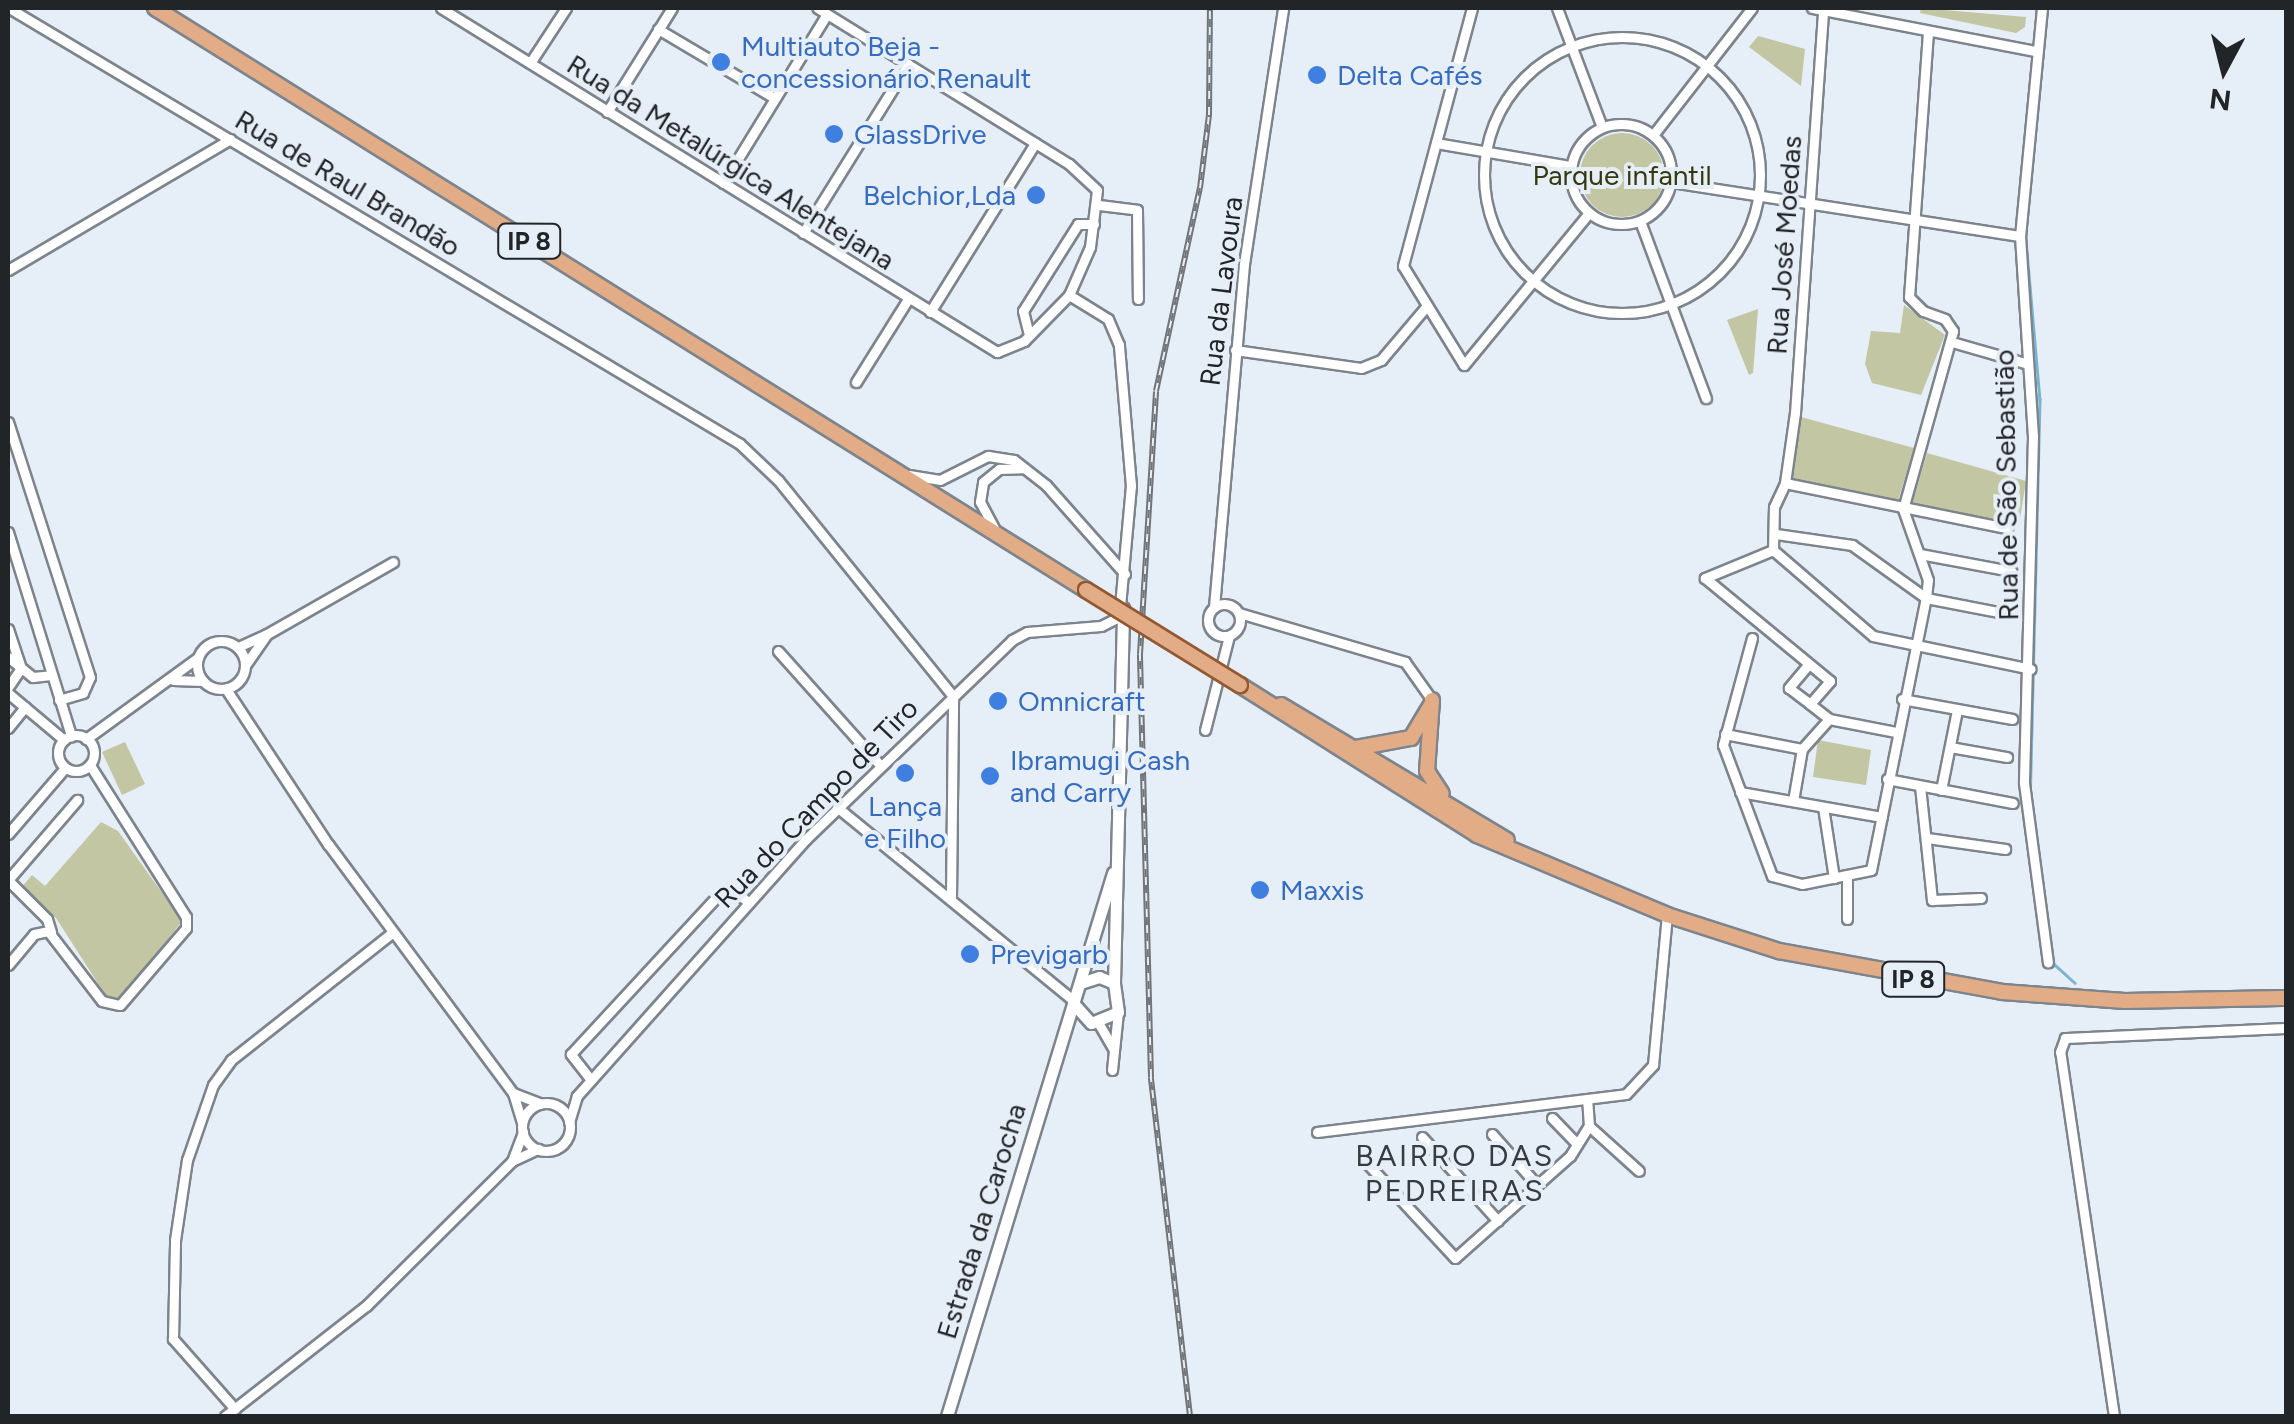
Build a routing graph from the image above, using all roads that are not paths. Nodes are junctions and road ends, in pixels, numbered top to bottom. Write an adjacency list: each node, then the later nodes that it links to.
1 (9, 8): 25 (street, Rua de Raul Brandão)
2 (155, 8): 57 (main road, IP 8)
3 (442, 8): 18 (street, Rua da Metalúrgica Alentejana)
4 (566, 8): 18 (street)
5 (672, 8): 14 (street)
6 (817, 8): 13 (street)
7 (1283, 8): 51 (street, Rua da Lavoura)
8 (1472, 8): 27 (street)
9 (1557, 8): 16 (street)
10 (1752, 8): 20 (street)
11 (1819, 8): 15 (street); 33 (street, Rua José Moedas)
12 (2042, 8): 17 (street, Rua de São Sebastião)
13 (827, 14): 19 (street); 21 (street)
14 (658, 29): 21 (street); 22 (street)
15 (1928, 32): 17 (street); 37 (street)
16 (1572, 46): 20 (street); 23 (street); 28 (street)
17 (2036, 51): 40 (street, Rua de São Sebastião)
18 (530, 63): 22 (street, Rua da Metalúrgica Alentejana)
19 (908, 64): 26 (street); 39 (street)
20 (1709, 68): 24 (street); 32 (street)
21 (774, 98): 31 (street)
22 (607, 112): 31 (street, Rua da Metalúrgica Alentejana)
23 (1602, 127): 24 (street); 29 (street)
24 (1653, 135): 30 (street)
25 (230, 139): 41 (street); 102 (street, Rua de Raul Brandão)
26 (1035, 143): 34 (street); 48 (street)
27 (1436, 143): 28 (street); 47 (street)
28 (1486, 151): 29 (street); 42 (street)
29 (1571, 166): 35 (street)
30 (1671, 182): 32 (street); 36 (street)
31 (723, 183): 39 (street, Rua da Metalúrgica Alentejana)
32 (1759, 196): 33 (street); 46 (street)
33 (1809, 204): 37 (street); 58 (street, Rua José Moedas)
34 (1099, 206): 38 (street); 45 (street)
35 (1589, 213): 36 (street); 42 (street)
36 (1640, 221): 46 (street)
37 (1912, 221): 40 (street); 50 (street)
38 (1094, 224): 43 (street); 49 (street)
39 (803, 233): 44 (street, Rua da Metalúrgica Alentejana)
40 (2020, 236): 52 (street, Rua de São Sebastião)
41 (8, 270)
42 (1534, 282): 46 (street); 47 (street)
43 (1069, 295): 49 (street); 68 (street)
44 (908, 299): 48 (street, Rua da Metalúrgica Alentejana); 53 (street)
45 (1138, 299)
46 (1672, 304): 54 (street)
47 (1425, 308): 51 (street)
48 (930, 312): 49 (street, Rua da Metalúrgica Alentejana)
49 (1029, 335)
50 (1952, 342): 52 (street); 59 (street)
51 (1236, 350): 69 (street, Rua da Lavoura)
52 (2028, 364): 94 (street, Rua de São Sebastião)
53 (856, 382)
54 (1706, 398)
55 (8, 422): 103 (street)
56 (1026, 468): 57 (street); 62 (street); 68 (street)
57 (903, 474): 62 (main road, IP 8)
58 (1786, 483): 59 (street); 63 (street, Rua José Moedas)
59 (1903, 509): 60 (street); 65 (street)
60 (2008, 528)
61 (8, 532): 95 (street)
62 (998, 534): 99 (main road, IP 8, bridge)
63 (1776, 534): 64 (street, Rua José Moedas); 70 (street)
64 (1774, 550): 76 (street); 85 (street)
65 (1920, 554): 67 (street); 70 (street)
66 (393, 562): 81 (street)
67 (2011, 571)
68 (1125, 574): 73 (street)
69 (1220, 581): 71 (street); 72 (street)
70 (1926, 598): 75 (street); 85 (street)
71 (1228, 604): 72 (street); 74 (street)
72 (1214, 607): 82 (street)
73 (1123, 608): 102 (street, Rua do Campo de Tiro); 145 (street)
74 (1239, 613): 77 (street); 78 (street)
75 (2003, 613)
76 (1750, 618): 80 (street); 84 (street)
77 (1265, 622): 78 (street); 104 (street)
78 (1239, 626): 83 (street)
79 (8, 629): 93 (street)
80 (1770, 633): 84 (street); 92 (street)
81 (267, 634): 86 (street); 91 (street)
82 (1216, 634): 83 (street); 88 (street)
83 (1229, 636): 88 (street)
84 (1752, 638): 115 (street)
85 (1916, 646): 94 (street); 105 (street)
86 (238, 647): 89 (street); 91 (street)
87 (778, 651): 126 (street)
88 (1221, 654): 113 (street)
89 (199, 656): 96 (street); 97 (street)
90 (8, 657): 93 (street)
91 (246, 664): 98 (street)
92 (1808, 664): 106 (street); 106 (street)
93 (21, 668): 95 (street); 101 (street)
94 (2030, 669): 158 (street, Rua de São Sebastião)
95 (52, 675): 103 (street)
96 (173, 680): 97 (street); 118 (street)
97 (203, 682): 100 (street)
98 (239, 682): 100 (street); 108 (street)
99 (1240, 685): 121 (main road, IP 8); 125 (main road, IP 8)
100 (226, 689): 108 (street)
101 (8, 690): 107 (street)
102 (953, 696): 126 (street, Rua do Campo de Tiro); 149 (street)
103 (59, 700): 116 (street)
104 (1432, 700): 117 (main road); 119 (main road)
105 (1902, 700): 109 (street); 114 (street)
106 (1810, 704): 110 (street)
107 (25, 708): 112 (street); 116 (street)
108 (243, 708): 155 (street)
109 (1956, 710): 111 (street); 120 (street)
110 (1829, 719): 114 (street); 122 (street)
111 (2012, 720)
112 (8, 728)
113 (1205, 730)
114 (1896, 732): 129 (street)
115 (1725, 734): 122 (street); 133 (street)
116 (67, 738): 118 (street); 127 (street)
117 (1411, 738): 121 (main road); 128 (main road)
118 (86, 739): 124 (street)
119 (1426, 747): 128 (main road); 139 (main road)
120 (1950, 747): 123 (street); 132 (street)
121 (1356, 748): 128 (main road, IP 8)
122 (1802, 748): 135 (street)
123 (2007, 757)
124 (90, 764): 127 (street); 154 (street)
125 (1360, 764): 128 (main road); 131 (main road, IP 8)
126 (880, 765): 137 (street, Rua do Campo de Tiro)
127 (65, 768): 141 (street)
128 (1398, 772): 131 (main road); 139 (main road, IP 8)
129 (1888, 779): 130 (street); 140 (street)
130 (1920, 786): 132 (street); 142 (street)
131 (1398, 788): 144 (main road, IP 8)
132 (1941, 790): 136 (street)
133 (1740, 792): 135 (street); 147 (street)
134 (78, 800): 148 (street)
135 (1793, 801): 138 (street)
136 (2013, 802)
137 (837, 807): 149 (street); 151 (street, Rua do Campo de Tiro)
138 (1823, 807): 140 (street); 147 (street)
139 (1458, 810): 144 (main road, IP 8)
140 (1882, 817): 146 (street)
141 (8, 834)
142 (1927, 838): 143 (street); 150 (street)
143 (2005, 849)
144 (1555, 870): 152 (main road, IP 8)
145 (1113, 873): 156 (street); 157 (street)
146 (1847, 875): 147 (street); 153 (street)
147 (1834, 878)
148 (8, 880): 154 (street)
149 (951, 898): 162 (street)
150 (1980, 898)
151 (748, 902): 171 (street, Rua do Campo de Tiro); 171 (street)
152 (1668, 915): 163 (main road, IP 8); 174 (street)
153 (1848, 919)
154 (51, 932): 159 (street)
155 (392, 933): 172 (street); 191 (street)
156 (1094, 940): 157 (street); 160 (street)
157 (1110, 946): 160 (street); 161 (street)
158 (2048, 962)
159 (8, 965)
160 (1084, 982): 161 (street); 162 (street); 164 (street)
161 (1114, 983): 165 (street)
162 (1055, 985): 164 (street)
163 (2286, 998)
164 (1073, 1002): 166 (street); 168 (street, Estrada da Carocha)
165 (1118, 1012): 166 (street); 169 (street)
166 (1095, 1023): 168 (street); 169 (street)
167 (2286, 1028): 194 (street)
168 (1064, 1040): 193 (street, Estrada da Carocha)
169 (1115, 1053): 170 (street)
170 (1112, 1070)
171 (591, 1080): 173 (street, Rua do Campo de Tiro)
172 (513, 1093): 175 (street); 180 (street)
173 (577, 1096): 176 (street); 178 (street)
174 (1587, 1098): 179 (street); 181 (street)
175 (540, 1104): 176 (street); 180 (street)
176 (553, 1104): 178 (street)
177 (1552, 1118): 184 (street)
178 (570, 1122): 185 (street)
179 (1589, 1126): 184 (street); 188 (street)
180 (522, 1127): 185 (street); 187 (street)
181 (1318, 1132)
182 (1492, 1134): 189 (street)
183 (1422, 1138): 190 (street)
184 (1577, 1144): 189 (street)
185 (538, 1150): 187 (street)
186 (1362, 1159): 190 (street)
187 (512, 1161): 191 (street)
188 (1639, 1170)
189 (1537, 1185): 190 (street)
190 (1498, 1221)
191 (235, 1409): 192 (street)
192 (225, 1416)
193 (947, 1416)
194 (2114, 1416)

